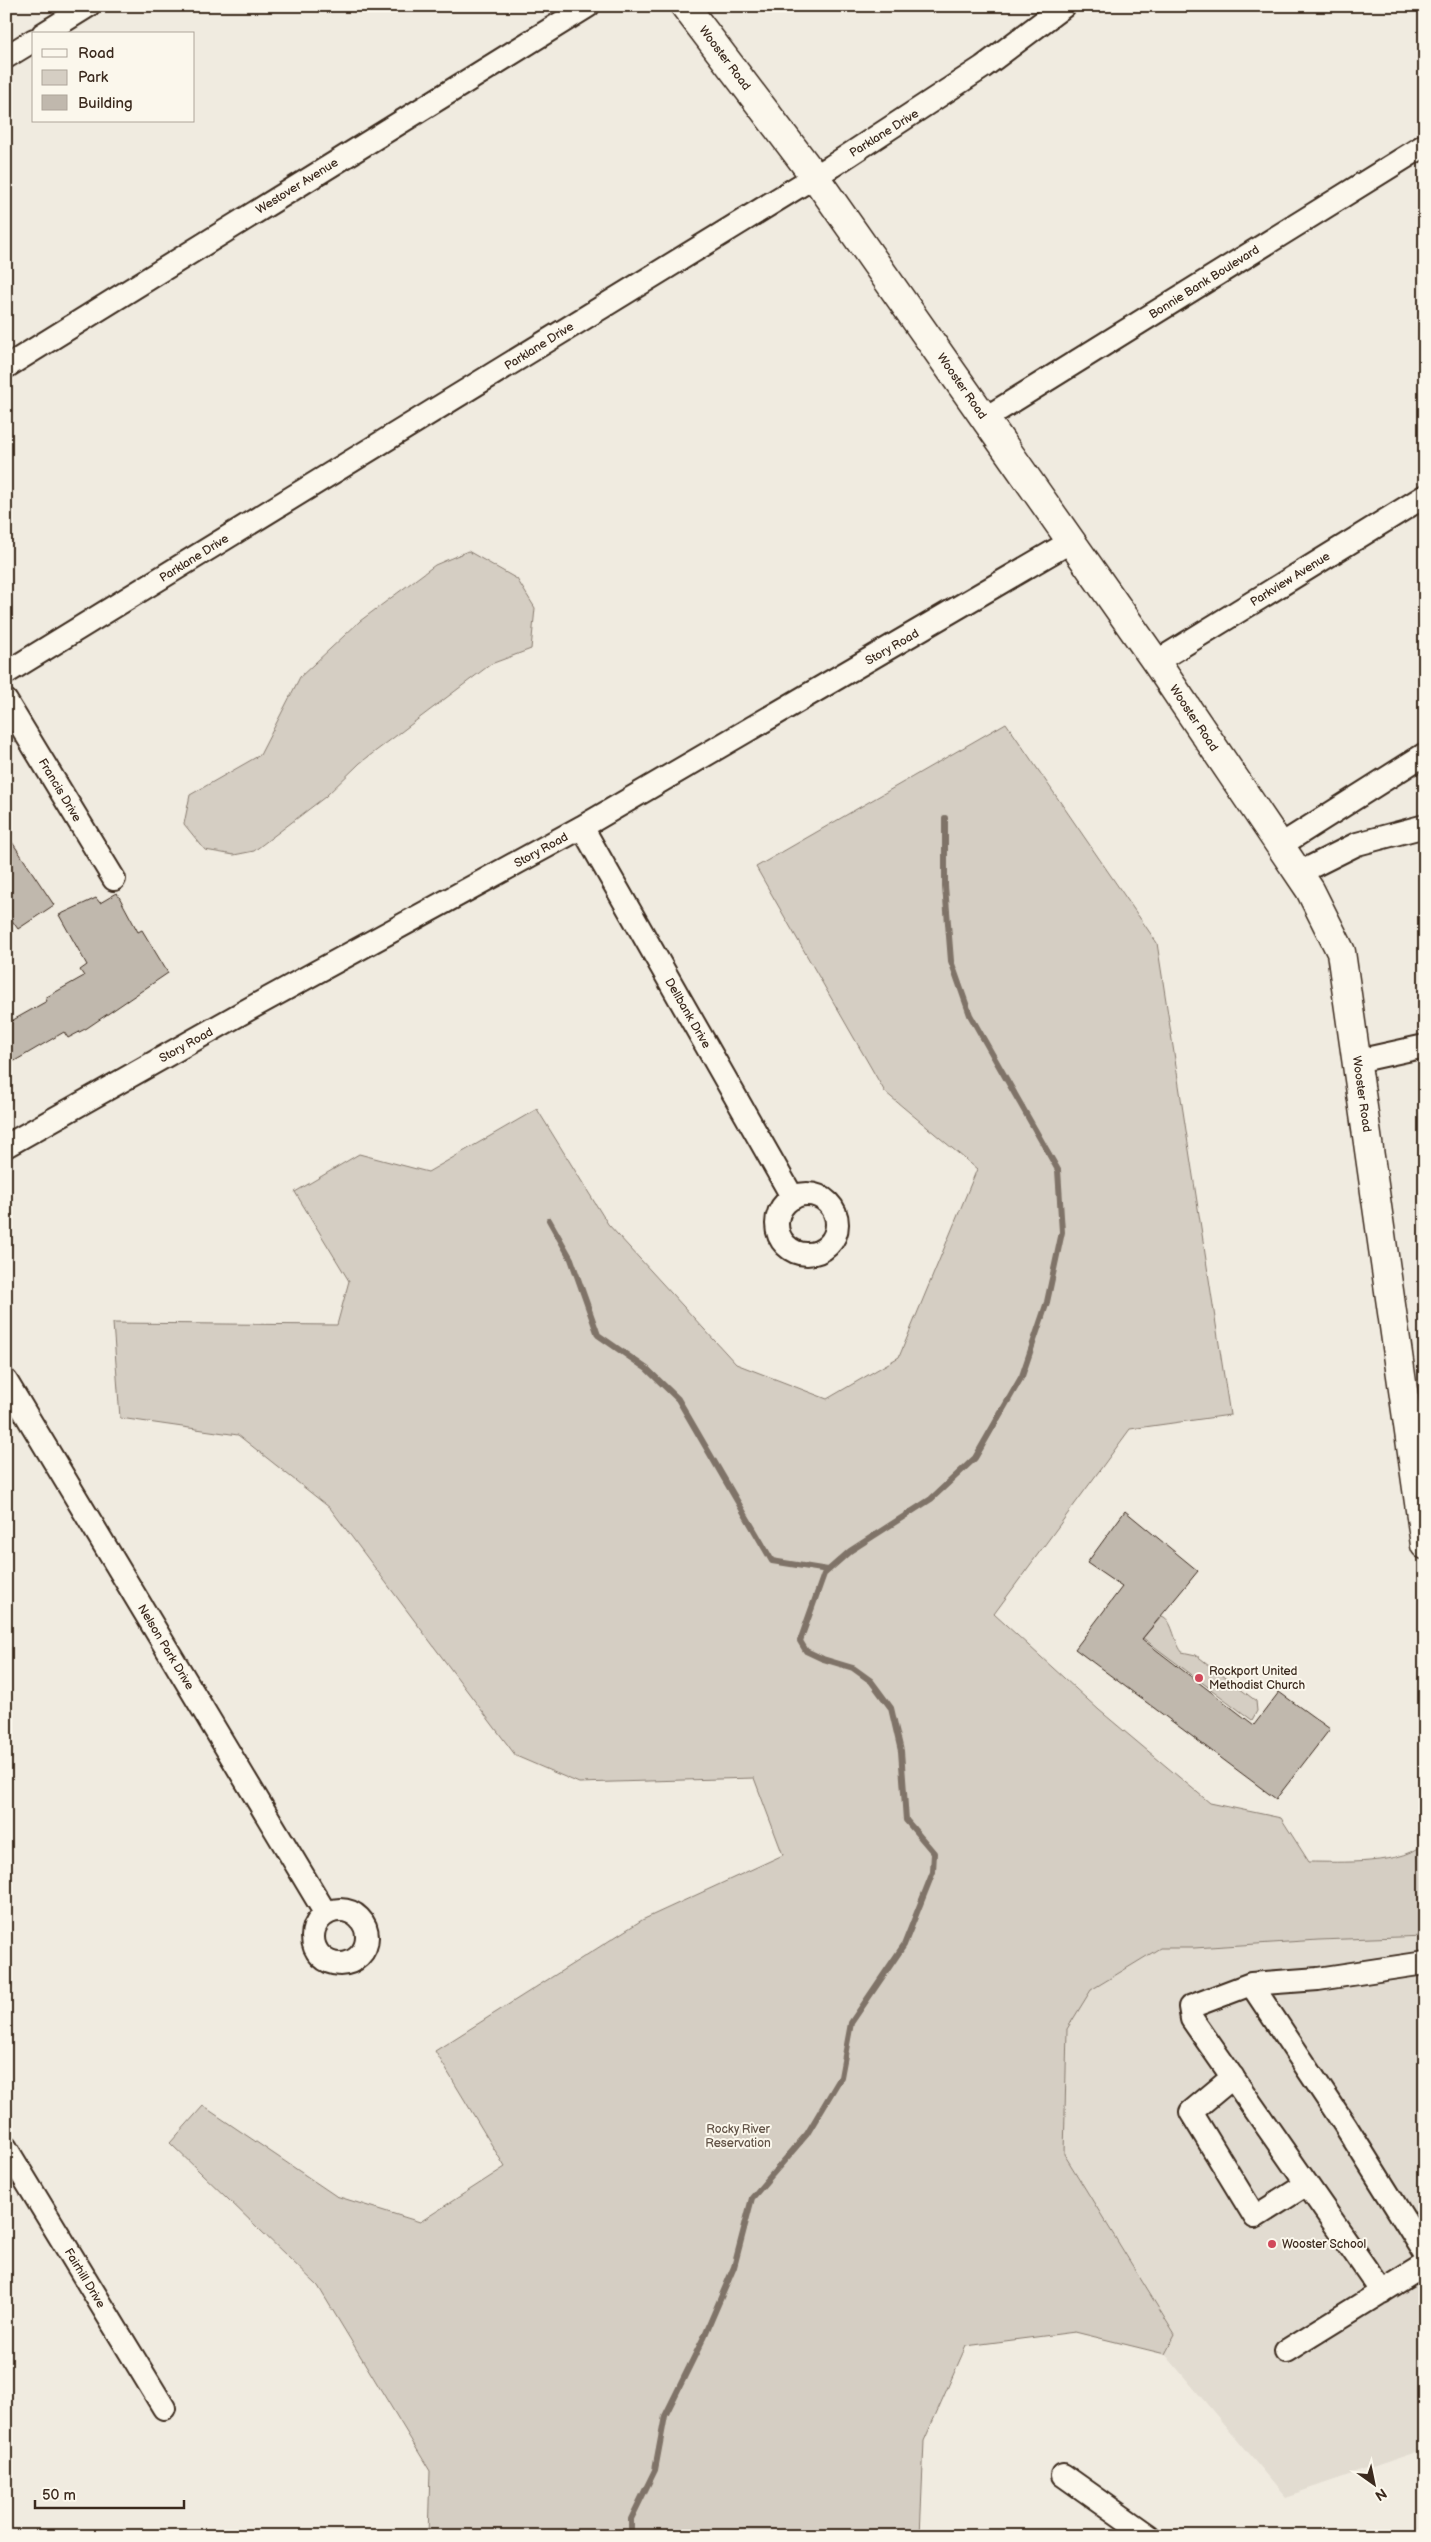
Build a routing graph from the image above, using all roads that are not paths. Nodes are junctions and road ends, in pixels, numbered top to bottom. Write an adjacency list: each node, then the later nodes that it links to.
1 (88, 6): 5 (street)
2 (588, 6): 10 (street, Westover Avenue)
3 (685, 6): 9 (main road, Wooster Road)
4 (1064, 6): 9 (street, Parklane Drive)
5 (46, 32)
6 (32, 41): 7 (street)
7 (6, 57)
8 (1425, 146): 11 (street, Bonnie Bank Boulevard)
9 (815, 177): 11 (main road, Wooster Road); 15 (street, Parklane Drive)
10 (6, 367)
11 (984, 419): 13 (main road, Wooster Road)
12 (1425, 496): 14 (street, Parkview Avenue)
13 (1070, 542): 14 (main road, Wooster Road); 19 (street, Story Road)
14 (1156, 662): 20 (main road, Wooster Road)
15 (6, 673)
16 (6, 701): 22 (street, Francis Drive)
17 (1425, 754): 20 (street)
18 (1425, 826): 21 (street)
19 (582, 828): 25 (street, Story Road); 26 (street, Dellbank Drive)
20 (1281, 845): 21 (main road, Wooster Road)
21 (1298, 873): 24 (main road, Wooster Road)
22 (114, 879)
23 (1425, 1046): 24 (street)
24 (1357, 1061): 28 (main road, Wooster Road)
25 (6, 1146)
26 (793, 1198)
27 (6, 1381): 29 (street, Nelson Park Drive)
28 (1425, 1545)
29 (326, 1914)
30 (1425, 1964): 31 (street)
31 (1251, 1984): 32 (street); 35 (street)
32 (1233, 2077): 34 (street); 34 (street)
33 (6, 2148): 39 (street, Fairhill Drive)
34 (1306, 2184): 37 (street)
35 (1425, 2253)
36 (1425, 2265): 37 (street)
37 (1382, 2292): 38 (street)
38 (1286, 2351)
39 (164, 2408)
40 (1063, 2475): 41 (street)
41 (1149, 2536)

